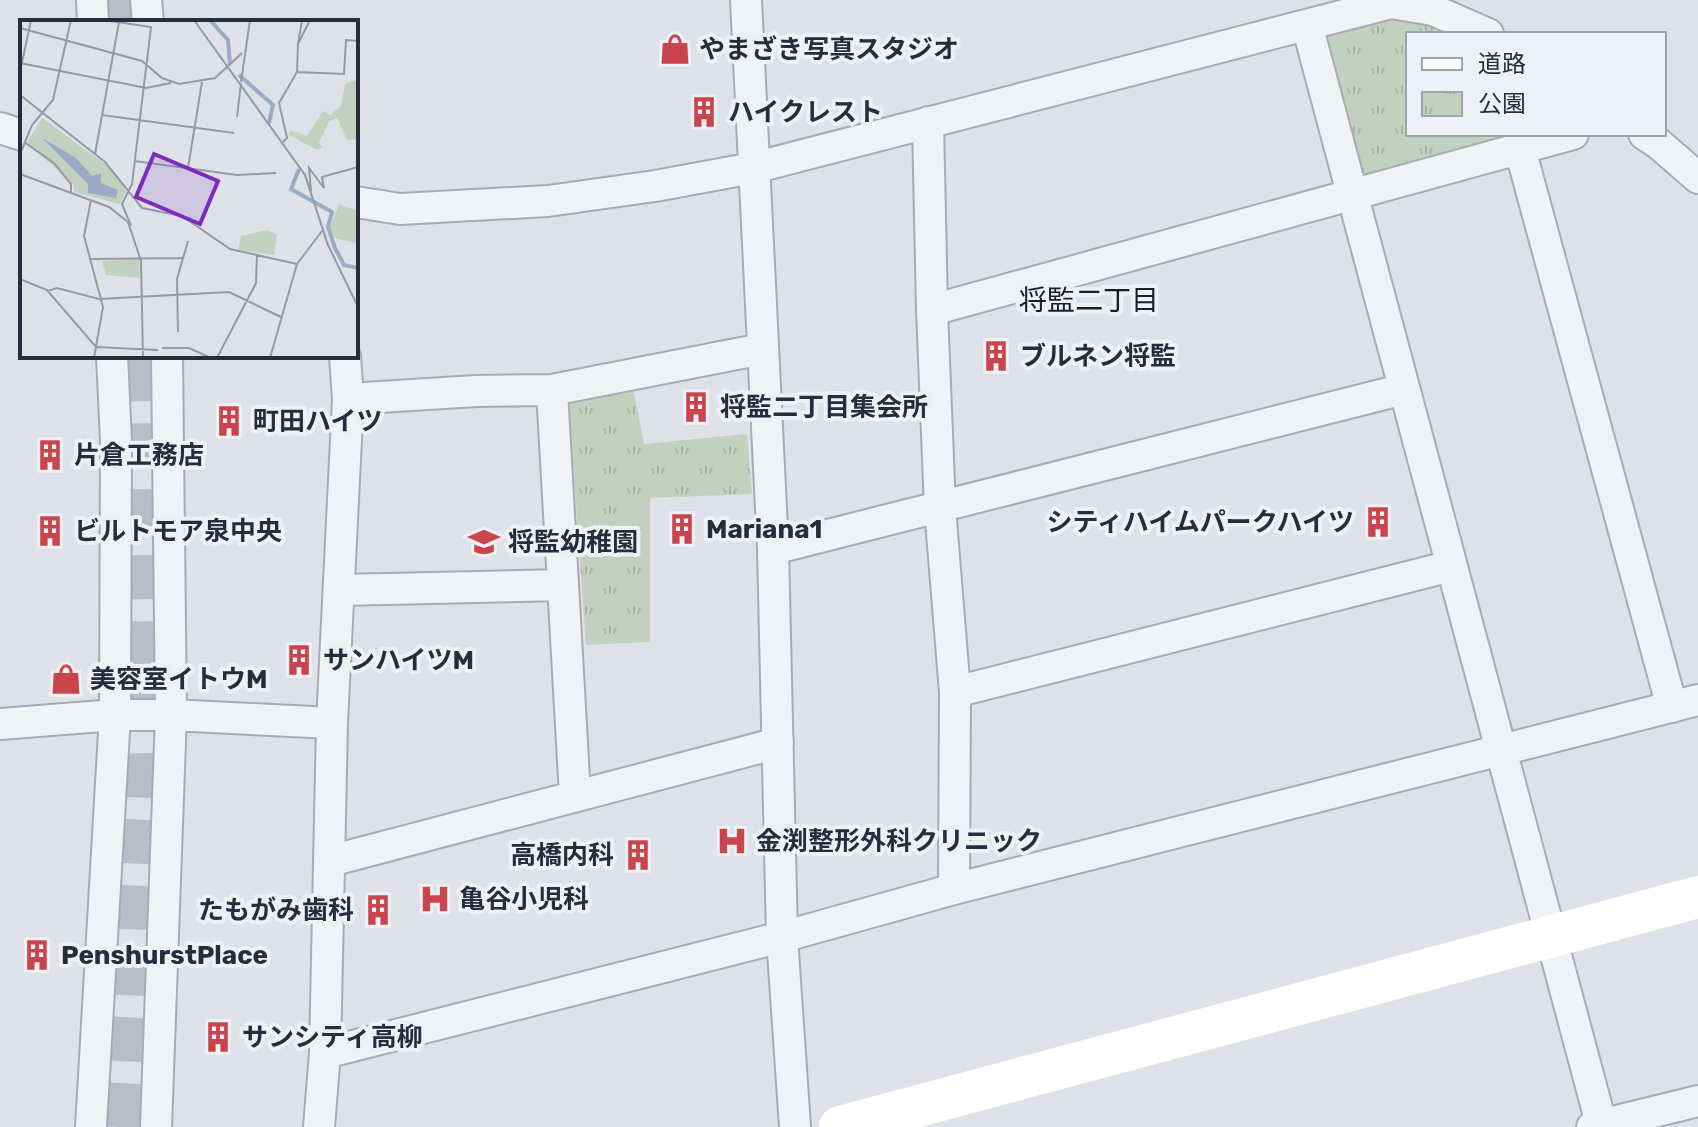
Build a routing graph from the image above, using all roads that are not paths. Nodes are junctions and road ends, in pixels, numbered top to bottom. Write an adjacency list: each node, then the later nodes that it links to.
1 (92, 0): 5 (street)
2 (146, 0): 6 (street)
3 (746, 0): 15 (street)
4 (1434, 5): 7 (street); 8 (street)
5 (93, 20)
6 (148, 20)
7 (1307, 25): 9 (street); 17 (street)
8 (1485, 32)
9 (928, 122): 15 (street); 19 (street)
10 (0, 128): 11 (street)
11 (20, 134)
12 (1566, 136): 14 (street)
13 (1647, 136): 16 (street)
14 (1520, 149): 17 (street); 33 (street)
15 (753, 168): 18 (street); 20 (street)
16 (1698, 178)
17 (1352, 195): 19 (street); 24 (street)
18 (358, 202)
19 (932, 310): 27 (street)
20 (762, 349): 25 (street); 28 (street)
21 (112, 358): 34 (street)
22 (167, 358): 35 (street)
23 (345, 358): 26 (street)
24 (1404, 389): 27 (street); 29 (street)
25 (552, 390): 26 (street); 30 (street)
26 (348, 399): 31 (street)
27 (940, 508): 28 (street); 32 (street)
28 (773, 549): 38 (street)
29 (1451, 566): 32 (street); 39 (street)
30 (563, 585): 31 (street); 40 (street)
31 (340, 590): 36 (street)
32 (955, 692): 42 (street)
33 (1685, 704): 39 (street)
34 (115, 715): 35 (street); 37 (street); 49 (street)
35 (171, 715): 36 (street); 50 (street)
36 (332, 723): 41 (street)
37 (0, 724)
38 (778, 743): 40 (street); 44 (street)
39 (1501, 752): 42 (street); 45 (street)
40 (575, 796): 41 (street)
41 (330, 861): 46 (street)
42 (954, 889): 44 (street)
43 (1698, 897): 45 (street)
44 (782, 937): 46 (street); 52 (street)
45 (1551, 937): 48 (street); 53 (street)
46 (325, 1053): 51 (street)
47 (1698, 1101): 48 (street)
48 (1598, 1126)
49 (91, 1127)
50 (156, 1127)
51 (319, 1127)
52 (795, 1127)
53 (840, 1127)

